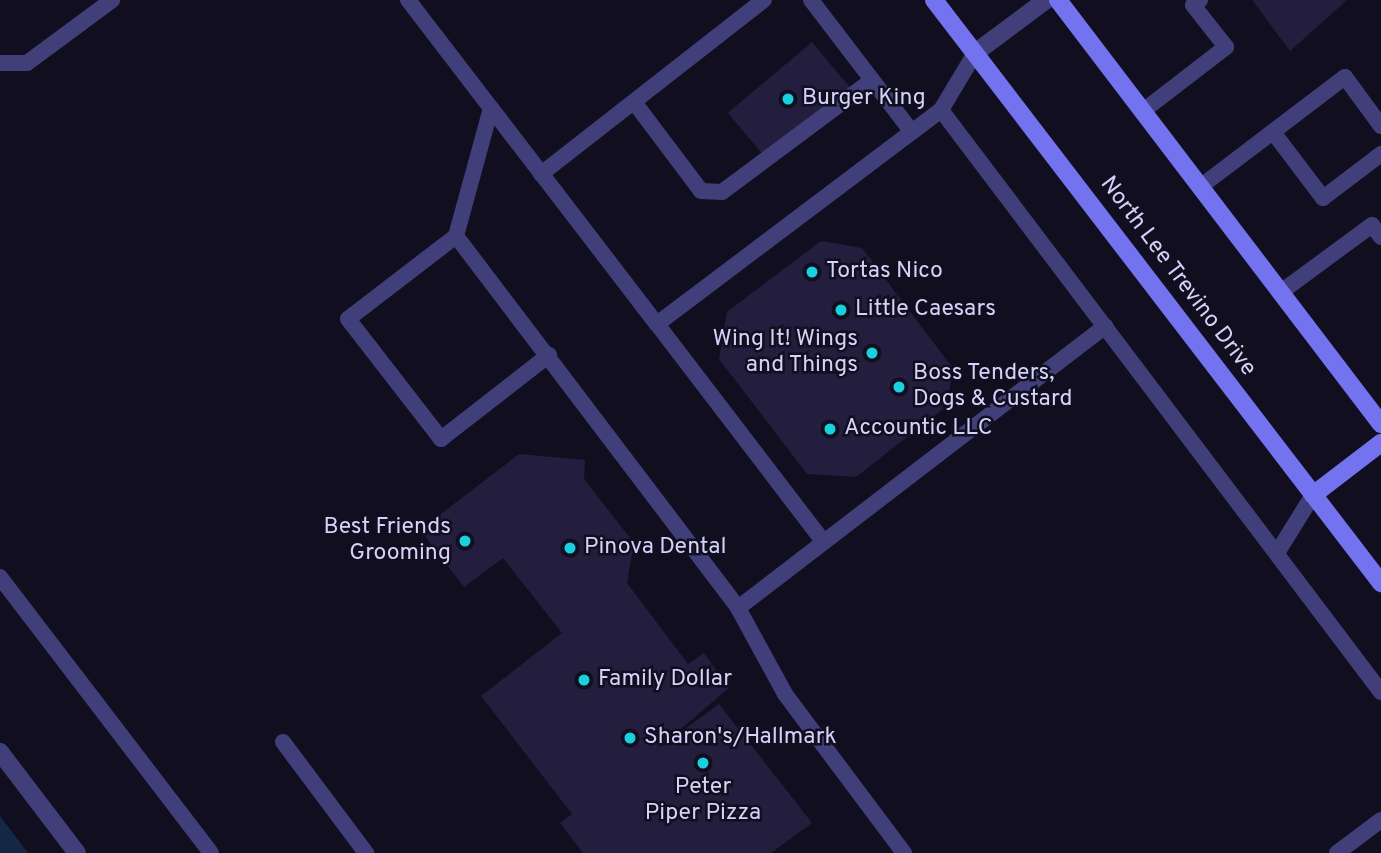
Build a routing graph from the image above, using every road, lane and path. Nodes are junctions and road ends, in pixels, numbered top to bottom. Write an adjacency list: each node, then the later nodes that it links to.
1 (112, 0): 10 (lane)
2 (408, 0): 13 (lane)
3 (764, 0): 12 (lane)
4 (811, 0): 11 (lane)
5 (934, 0): 9 (main road, North Lee Trevino Drive)
6 (1046, 0): 9 (street)
7 (1058, 0): 15 (main road)
8 (1200, 0): 15 (lane)
9 (975, 53): 14 (lane); 30 (main road, North Lee Trevino Drive)
10 (0, 63)
11 (872, 80): 12 (lane); 17 (lane)
12 (634, 102): 20 (lane)
13 (491, 108): 20 (lane); 22 (lane)
14 (941, 110): 17 (lane); 26 (lane)
15 (1143, 111): 21 (main road)
16 (1381, 126): 18 (lane)
17 (912, 132): 25 (lane)
18 (1273, 132): 19 (lane); 21 (lane)
19 (1381, 154)
20 (541, 174): 25 (lane)
21 (1200, 187): 24 (main road)
22 (456, 236): 27 (lane); 27 (lane)
23 (1381, 236): 24 (lane)
24 (1281, 292): 28 (main road)
25 (657, 324): 31 (lane)
26 (1105, 326): 31 (lane); 32 (lane)
27 (549, 355): 35 (lane)
28 (1377, 412)
29 (1381, 443): 30 (main road)
30 (1313, 495): 32 (lane); 34 (main road, North Lee Trevino Drive)
31 (823, 541): 35 (lane)
32 (1277, 554): 36 (lane)
33 (0, 577): 41 (lane)
34 (1381, 583)
35 (738, 608): 43 (lane)
36 (1381, 692)
37 (283, 742): 42 (lane)
38 (0, 752): 40 (street)
39 (1381, 820): 44 (lane)
40 (77, 853)
41 (211, 853)
42 (366, 853)
43 (904, 853)
44 (1337, 853)

